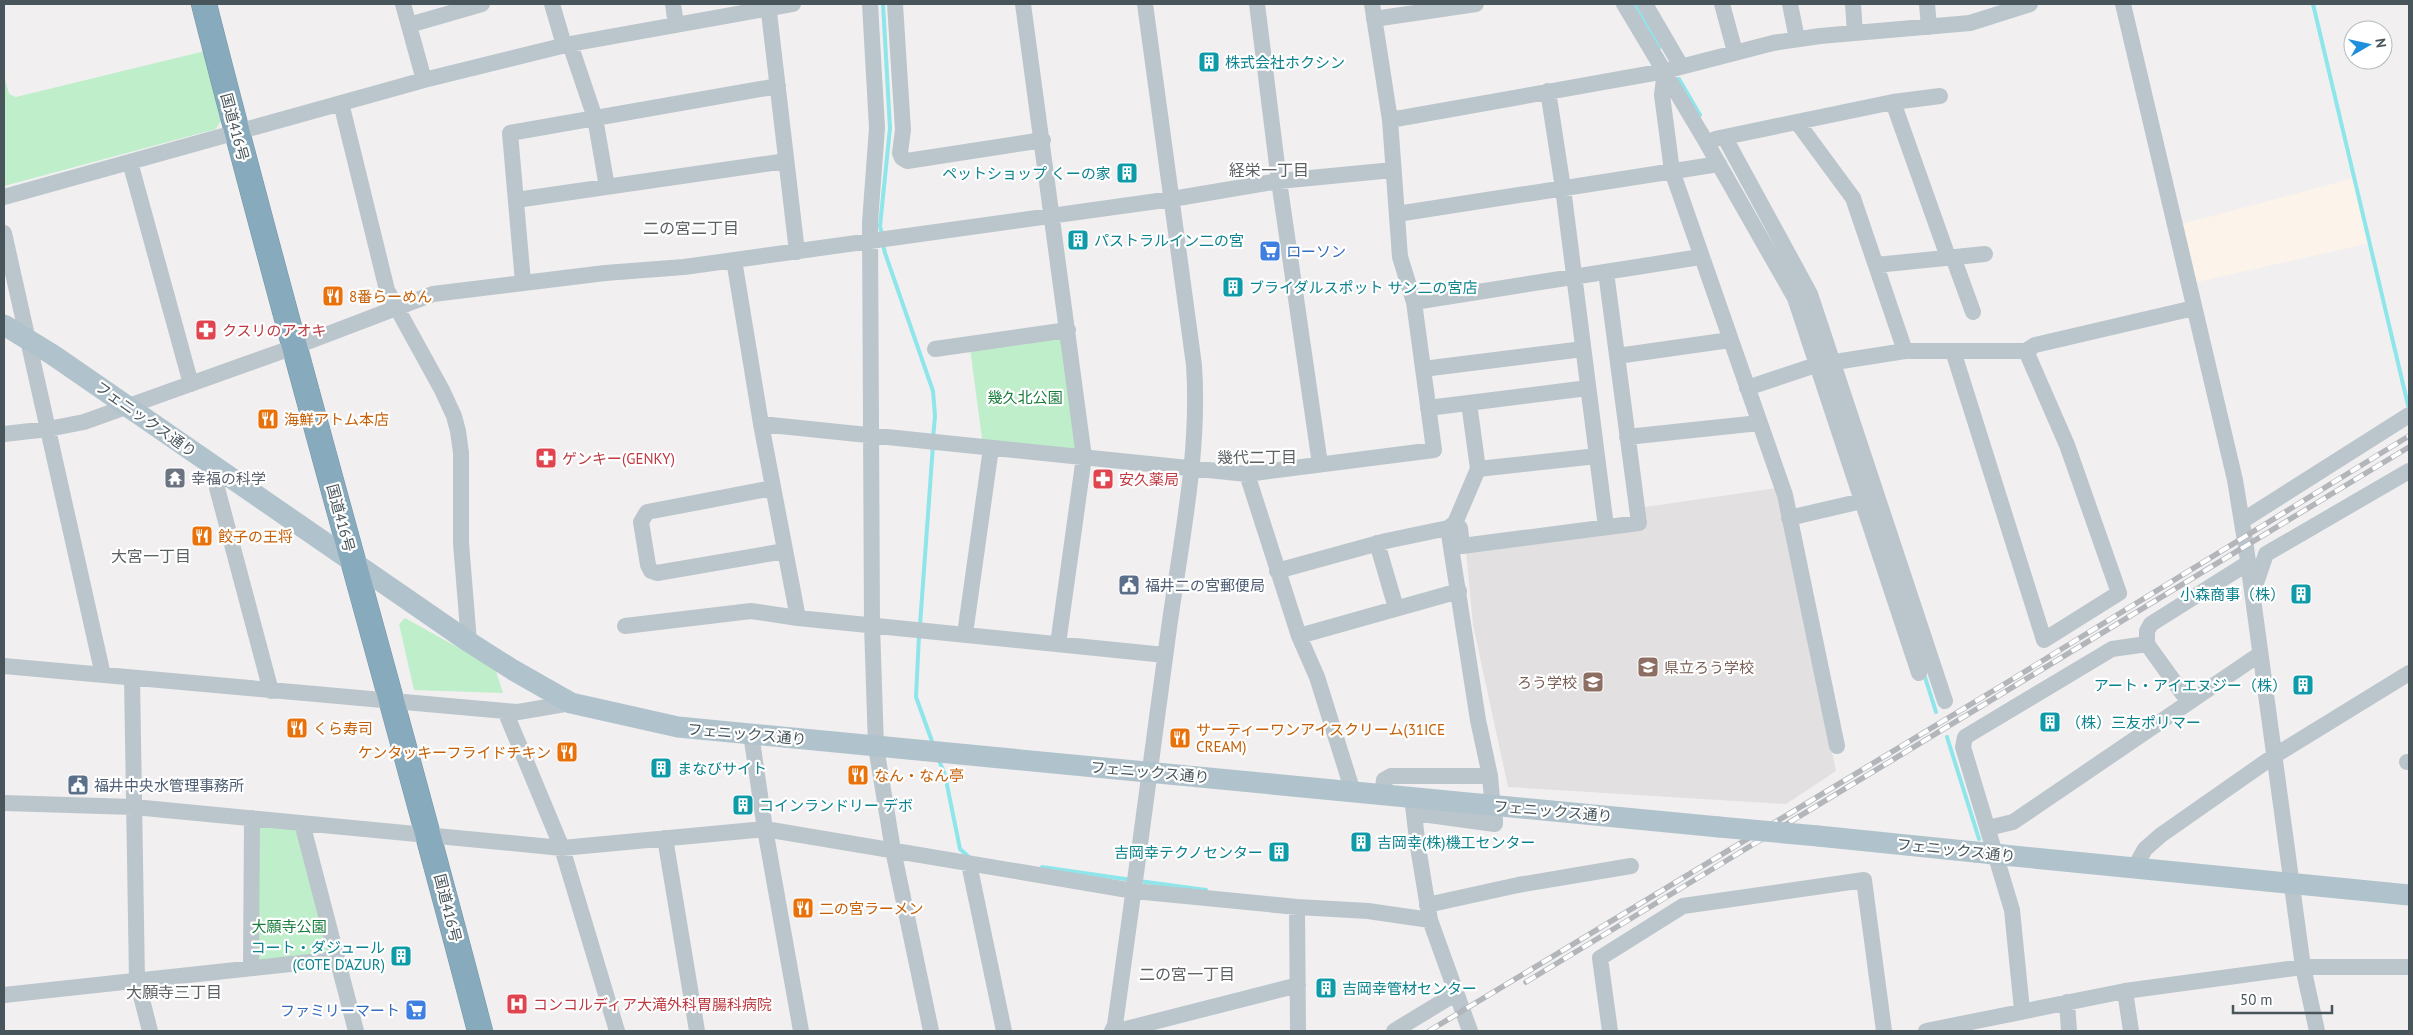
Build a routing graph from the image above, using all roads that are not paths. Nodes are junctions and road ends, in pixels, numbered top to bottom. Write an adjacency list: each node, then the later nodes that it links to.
1 (204, 4): 41 (highway, 国道416号)
2 (403, 4): 23 (street)
3 (482, 4): 23 (street)
4 (552, 4): 28 (street)
5 (673, 4): 24 (street)
6 (793, 4): 21 (street)
7 (870, 4): 59 (street)
8 (895, 4): 43 (street)
9 (1023, 4): 43 (street)
10 (1145, 4): 54 (street)
11 (1257, 4): 50 (street)
12 (1476, 4): 22 (street)
13 (1624, 4): 31 (street)
14 (1645, 4): 30 (street)
15 (1722, 4): 29 (street)
16 (1790, 4): 27 (street)
17 (1853, 4): 26 (street)
18 (1927, 4): 25 (street)
19 (2030, 4): 25 (street)
20 (2123, 4): 71 (street)
21 (769, 6): 24 (street); 33 (street)
22 (1373, 11): 39 (street)
23 (409, 25): 32 (street)
24 (676, 25): 28 (street)
25 (1928, 27): 26 (street)
26 (1855, 33): 27 (street)
27 (1796, 40): 29 (street)
28 (567, 45): 32 (street); 38 (street)
29 (1735, 52): 30 (street)
30 (1681, 66): 31 (street)
31 (1664, 71): 34 (street); 44 (street); 49 (street)
32 (424, 80): 37 (street)
33 (778, 86): 38 (street); 45 (street)
34 (1548, 91): 39 (street); 52 (street)
35 (1940, 96): 36 (street)
36 (1893, 102): 40 (street); 63 (street)
37 (341, 103): 41 (street); 70 (street)
38 (595, 118): 51 (street); 55 (street)
39 (1390, 120): 48 (street)
40 (1797, 122): 42 (street); 65 (street)
41 (236, 132): 46 (street); 77 (highway, 国道416号)
42 (1725, 138): 44 (street); 84 (street)
43 (1043, 140): 57 (street)
44 (1705, 140): 47 (street)
45 (786, 161): 51 (street); 60 (street)
46 (130, 162): 53 (street); 87 (street)
47 (1719, 164): 49 (street); 85 (street)
48 (1393, 170): 50 (street); 56 (street)
49 (1672, 171): 52 (street); 62 (street)
50 (1279, 181): 54 (street); 103 (street)
51 (607, 187): 55 (street)
52 (1563, 188): 56 (street); 67 (street)
53 (4, 197)
54 (1172, 199): 57 (street); 104 (street)
55 (516, 200): 68 (street)
56 (1397, 214): 69 (street)
57 (1053, 216): 59 (street); 74 (street)
58 (4, 233): 75 (street)
59 (871, 242): 60 (street); 98 (street)
60 (797, 252): 64 (street)
61 (1985, 254): 63 (street)
62 (1700, 257): 66 (street); 76 (street)
63 (1951, 257): 65 (street); 72 (street)
64 (734, 260): 68 (street); 95 (street)
65 (1876, 265): 82 (street)
66 (1606, 272): 67 (street); 83 (street)
67 (1574, 278): 69 (street); 79 (street)
68 (523, 282): 70 (street)
69 (1414, 302): 86 (street)
70 (396, 307): 77 (street); 128 (street)
71 (2194, 308): 81 (street); 112 (street)
72 (1973, 312)
73 (4, 325): 75 (main road, フェニックス通り)
74 (1068, 330): 78 (street); 102 (street)
75 (29, 339): 91 (main road, フェニックス通り); 96 (street)
76 (1730, 340): 83 (street); 89 (street)
77 (294, 347): 87 (street); 117 (highway, 国道416号)
78 (935, 349)
79 (1583, 349): 86 (street); 88 (street)
80 (1953, 351): 81 (street); 81 (street); 82 (street)
81 (2026, 351)
82 (1905, 352): 84 (street)
83 (1617, 356): 99 (street)
84 (1833, 362): 85 (street); 139 (street)
85 (1816, 365): 89 (street); 110 (street)
86 (1423, 369): 92 (street)
87 (191, 384): 91 (street)
88 (1588, 388): 90 (street); 101 (street)
89 (1747, 388): 94 (street)
90 (1469, 403): 92 (street); 105 (street)
91 (128, 406): 96 (street); 107 (main road, フェニックス通り)
92 (1428, 408): 103 (street)
93 (2409, 415): 112 (street)
94 (1759, 423): 99 (street); 111 (street)
95 (761, 424): 98 (street); 109 (street)
96 (48, 429): 97 (street); 136 (street)
97 (4, 434)
98 (871, 435): 100 (street); 124 (street)
99 (1628, 437): 114 (street)
100 (991, 448): 102 (street); 126 (street)
101 (1597, 456): 105 (street); 114 (street)
102 (1084, 457): 104 (street); 129 (street)
103 (1320, 464): 108 (street)
104 (1191, 467): 108 (street); 132 (street)
105 (1478, 469): 113 (street)
106 (2409, 471): 121 (street)
107 (221, 472): 117 (main road, フェニックス通り); 138 (street)
108 (1247, 474): 119 (street)
109 (773, 488): 116 (street); 116 (street)
110 (1862, 501): 111 (street); 134 (street)
111 (1789, 518): 146 (street)
112 (2242, 521): 118 (street)
113 (1452, 525): 114 (street); 115 (street); 120 (street)
114 (1606, 527)
115 (1377, 543): 119 (street); 122 (street)
116 (785, 551): 123 (street)
117 (353, 561): 128 (main road, フェニックス通り); 141 (highway, 国道416号)
118 (2248, 563): 121 (street); 130 (street)
119 (1277, 571): 127 (street)
120 (1459, 591): 122 (street); 149 (street)
121 (2252, 593): 131 (street)
122 (1396, 608): 127 (street)
123 (798, 618): 124 (street); 125 (street)
124 (872, 624): 126 (street); 145 (street)
125 (625, 626)
126 (965, 634): 129 (street)
127 (1299, 636): 150 (street)
128 (469, 642): 142 (main road, フェニックス通り)
129 (1058, 644): 132 (street)
130 (2147, 644): 140 (street); 159 (street)
131 (2260, 654): 140 (street); 147 (street)
132 (1165, 655): 148 (street)
133 (4, 666): 136 (street)
134 (1919, 673)
135 (2409, 674): 147 (street)
136 (103, 675): 137 (street)
137 (132, 678): 138 (street); 155 (street)
138 (271, 690): 141 (street)
139 (1946, 701)
140 (2188, 701): 159 (street)
141 (391, 702): 143 (street); 161 (highway, 国道416号)
142 (571, 703): 143 (street); 144 (main road, フェニックス通り)
143 (505, 711): 163 (street)
144 (751, 734): 145 (main road, フェニックス通り); 160 (street)
145 (876, 746): 148 (main road, フェニックス通り); 164 (street)
146 (1837, 746)
147 (2274, 756): 167 (street); 168 (street)
148 (1151, 772): 150 (main road, フェニックス通り); 169 (street)
149 (1490, 776): 151 (street); 152 (street)
150 (1353, 792): 151 (main road, フェニックス通り)
151 (1382, 795): 154 (main road, フェニックス通り)
152 (1492, 798)
153 (4, 803): 155 (street)
154 (1413, 806): 157 (street); 167 (main road, フェニックス通り, bridge); 172 (street)
155 (134, 807): 156 (street); 177 (street)
156 (252, 818): 158 (street); 176 (street)
157 (1495, 819)
158 (302, 823): 161 (street); 173 (street)
159 (1988, 828): 183 (street)
160 (765, 829): 162 (street); 164 (street); 189 (street)
161 (429, 836): 163 (street); 186 (highway, 国道416号)
162 (665, 838): 163 (street); 188 (street)
163 (562, 848): 187 (street)
164 (893, 850): 165 (street); 190 (street)
165 (969, 864): 169 (street); 191 (street)
166 (1631, 866): 172 (street)
167 (2135, 868): 168 (main road, フェニックス通り)
168 (2291, 883): 170 (main road, フェニックス通り); 174 (street)
169 (1134, 891): 171 (street); 192 (street)
170 (2409, 895)
171 (1297, 907): 172 (street); 178 (street)
172 (1429, 912): 180 (street)
173 (337, 959): 176 (street); 185 (street)
174 (2303, 967): 175 (street); 179 (street); 202 (street)
175 (2409, 967)
176 (251, 968): 177 (street)
177 (138, 980): 181 (street); 184 (street)
178 (1298, 985): 193 (street); 194 (street)
179 (2125, 990): 182 (street); 201 (street)
180 (1455, 994): 195 (street); 196 (street)
181 (4, 995)
182 (2067, 1002): 183 (street); 200 (street)
183 (2022, 1010): 199 (street)
184 (150, 1031)
185 (356, 1031)
186 (480, 1031)
187 (617, 1031)
188 (697, 1031)
189 (801, 1031)
190 (931, 1031)
191 (1004, 1031)
192 (1112, 1031)
193 (1118, 1031)
194 (1298, 1031)
195 (1394, 1031)
196 (1470, 1031)
197 (1610, 1031): 198 (street)
198 (1884, 1031)
199 (1929, 1031)
200 (2069, 1031)
201 (2132, 1031)
202 (2317, 1031)

